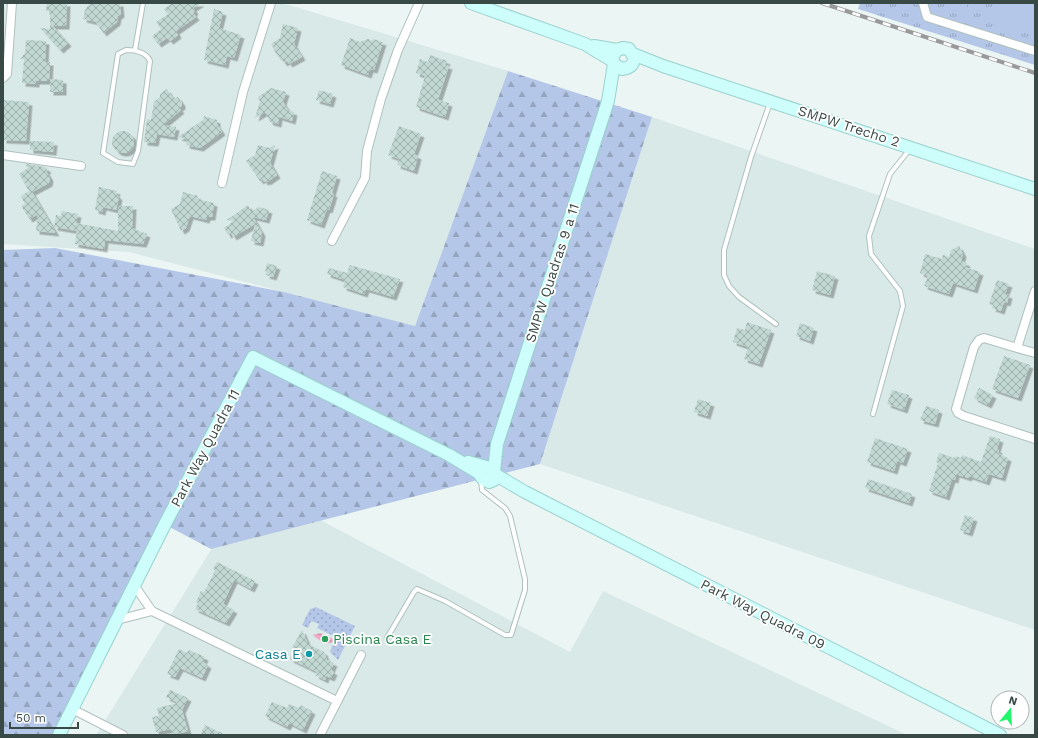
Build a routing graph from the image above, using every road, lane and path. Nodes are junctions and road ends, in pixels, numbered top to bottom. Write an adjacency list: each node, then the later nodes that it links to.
1 (12, 3): 13 (street)
2 (143, 3): 8 (lane)
3 (271, 3): 19 (street)
4 (419, 3): 21 (street)
5 (472, 3): 7 (street)
6 (923, 3): 10 (street)
7 (585, 44): 9 (street); 11 (street)
8 (135, 50): 8 (lane)
9 (617, 50): 11 (street); 12 (street)
10 (1035, 51)
11 (613, 63): 12 (street); 14 (street, SMPW Quadras 9 a 11)
12 (631, 63): 14 (street, SMPW Quadras 9 a 11); 15 (street, SMPW Trecho 2)
13 (3, 78)
14 (608, 101): 28 (street, SMPW Quadras 9 a 11)
15 (771, 101): 16 (street, SMPW Trecho 2); 23 (lane)
16 (912, 147): 20 (street, SMPW Trecho 2); 26 (lane)
17 (3, 155): 18 (street)
18 (80, 166)
19 (222, 183)
20 (1035, 189)
21 (332, 241)
22 (1035, 291): 24 (street)
23 (776, 324)
24 (1017, 348): 25 (street); 27 (street)
25 (1035, 353)
26 (873, 414)
27 (1035, 439)
28 (487, 473): 29 (street, Park Way Quadra 11); 32 (lane); 39 (street, Park Way Quadra 09)
29 (134, 585): 30 (street); 31 (street, Park Way Quadra 11)
30 (152, 611): 31 (street); 34 (street)
31 (117, 620): 35 (street, Park Way Quadra 11)
32 (387, 638)
33 (361, 655): 34 (street)
34 (337, 701): 38 (street)
35 (72, 709): 36 (street, Park Way Quadra 11); 37 (street)
36 (59, 735)
37 (123, 735)
38 (320, 735)
39 (1000, 735)

